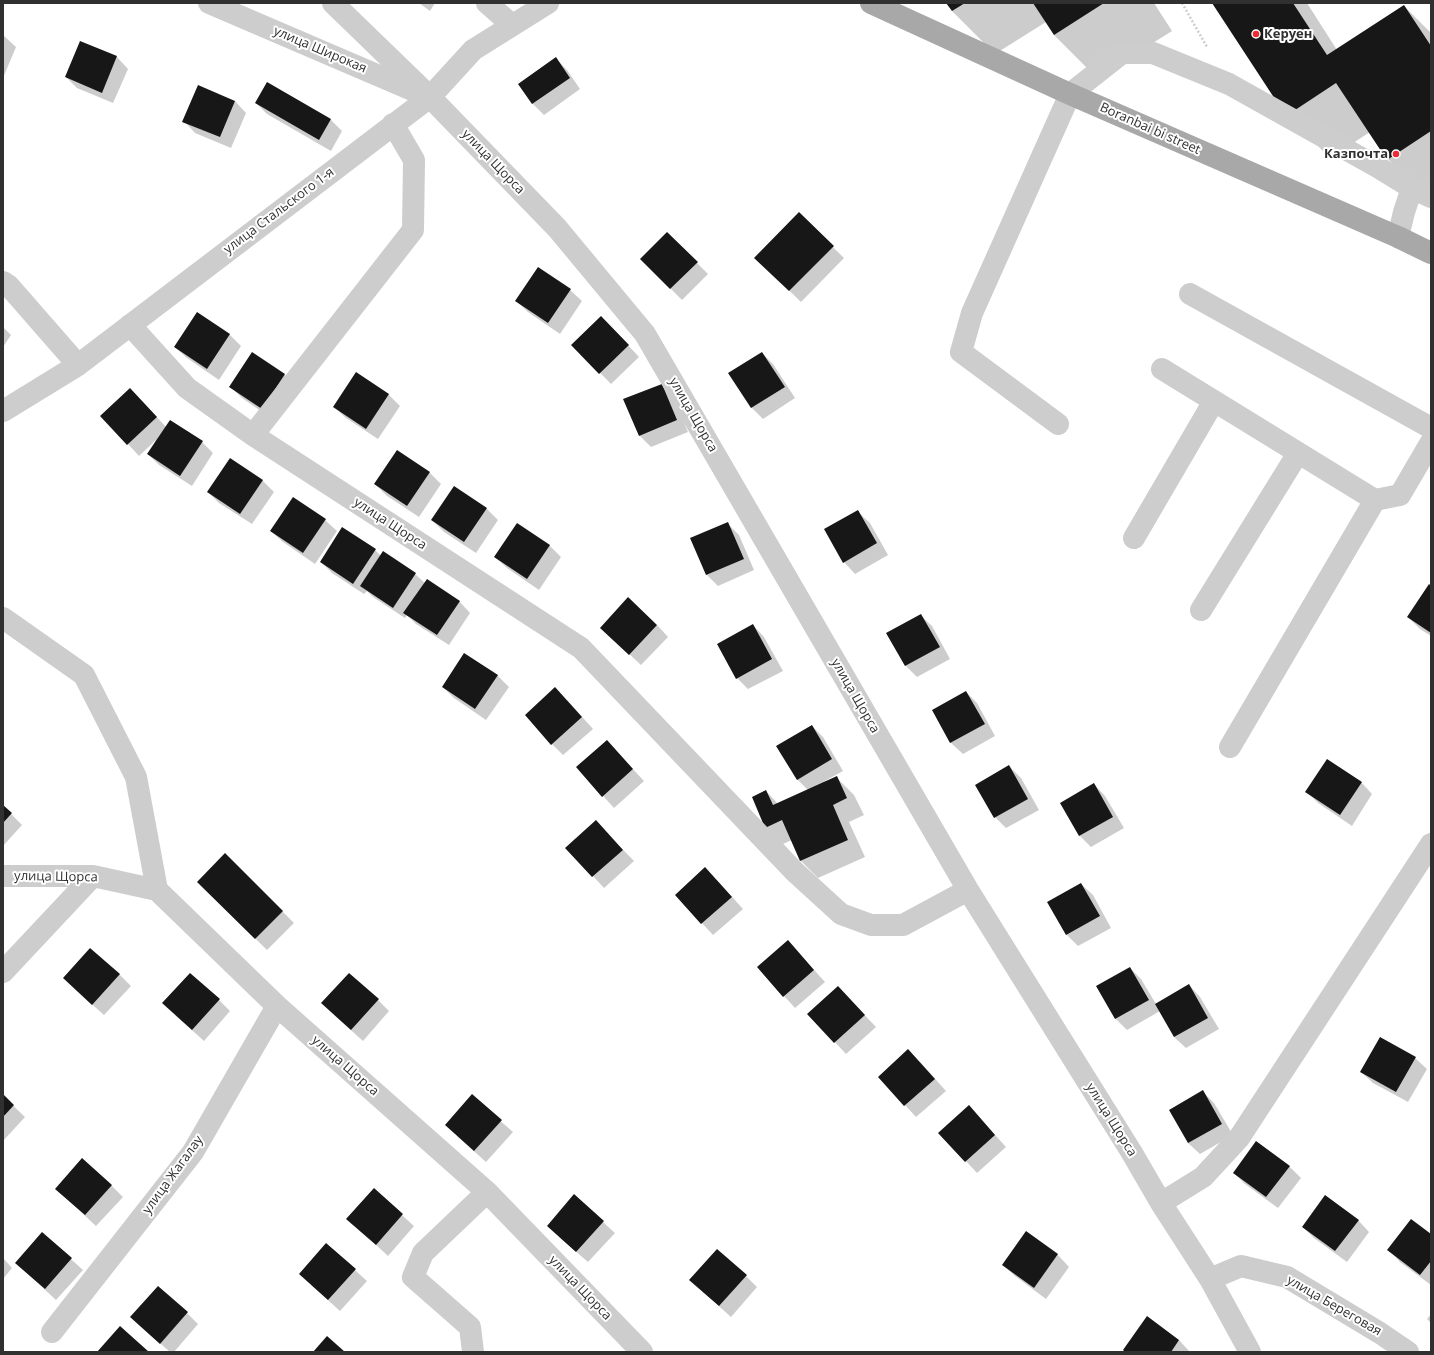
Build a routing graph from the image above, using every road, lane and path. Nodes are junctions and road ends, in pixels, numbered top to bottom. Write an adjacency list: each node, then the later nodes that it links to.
1 (209, 3): 10 (street, улица Широкая)
2 (333, 3): 10 (street, улица Щорса)
3 (487, 3): 7 (street)
4 (548, 3): 7 (street, улица Стальского 1-я)
5 (870, 3): 9 (main road, Boranbai bi street)
6 (1182, 3): 8 (path)
7 (512, 25): 10 (street, улица Стальского 1-я)
8 (1209, 50)
9 (1070, 94): 12 (street); 13 (main road, Boranbai bi street); 22 (street)
10 (430, 97): 11 (street, улица Стальского 1-я); 36 (street, улица Щорса)
11 (393, 124): 17 (street, улица Стальского 1-я); 24 (street)
12 (1421, 193): 13 (street)
13 (1398, 236): 14 (main road, Boranbai bi street)
14 (1431, 253)
15 (3, 282): 18 (street)
16 (1190, 294): 23 (street)
17 (130, 325): 18 (street, улица Стальского 1-я); 24 (street, улица Щорса)
18 (78, 365): 21 (street, улица Стальского 1-я)
19 (1162, 369): 20 (street)
20 (1214, 401): 26 (street); 28 (street)
21 (3, 411)
22 (1058, 424)
23 (1431, 428)
24 (253, 435): 36 (street, улица Щорса)
25 (1431, 442): 27 (street)
26 (1298, 453): 27 (street); 29 (street)
27 (1375, 500): 31 (street)
28 (1134, 538)
29 (1201, 610)
30 (3, 618): 35 (street)
31 (1230, 747)
32 (1431, 844): 40 (street)
33 (3, 876): 34 (street, улица Щорса)
34 (93, 876): 35 (street, улица Щорса); 37 (street)
35 (157, 890): 38 (street, улица Щорса)
36 (968, 890): 40 (street, улица Щорса)
37 (3, 972)
38 (277, 1006): 39 (street, улица Щорса); 42 (street, улица Жагалау)
39 (487, 1192): 43 (street); 44 (street, улица Щорса)
40 (1161, 1204): 41 (street, улица Щорса)
41 (1210, 1279): 45 (street, улица Щорса); 46 (street, улица Береговая)
42 (52, 1332)
43 (473, 1352)
44 (642, 1352)
45 (1250, 1352)
46 (1408, 1352)

